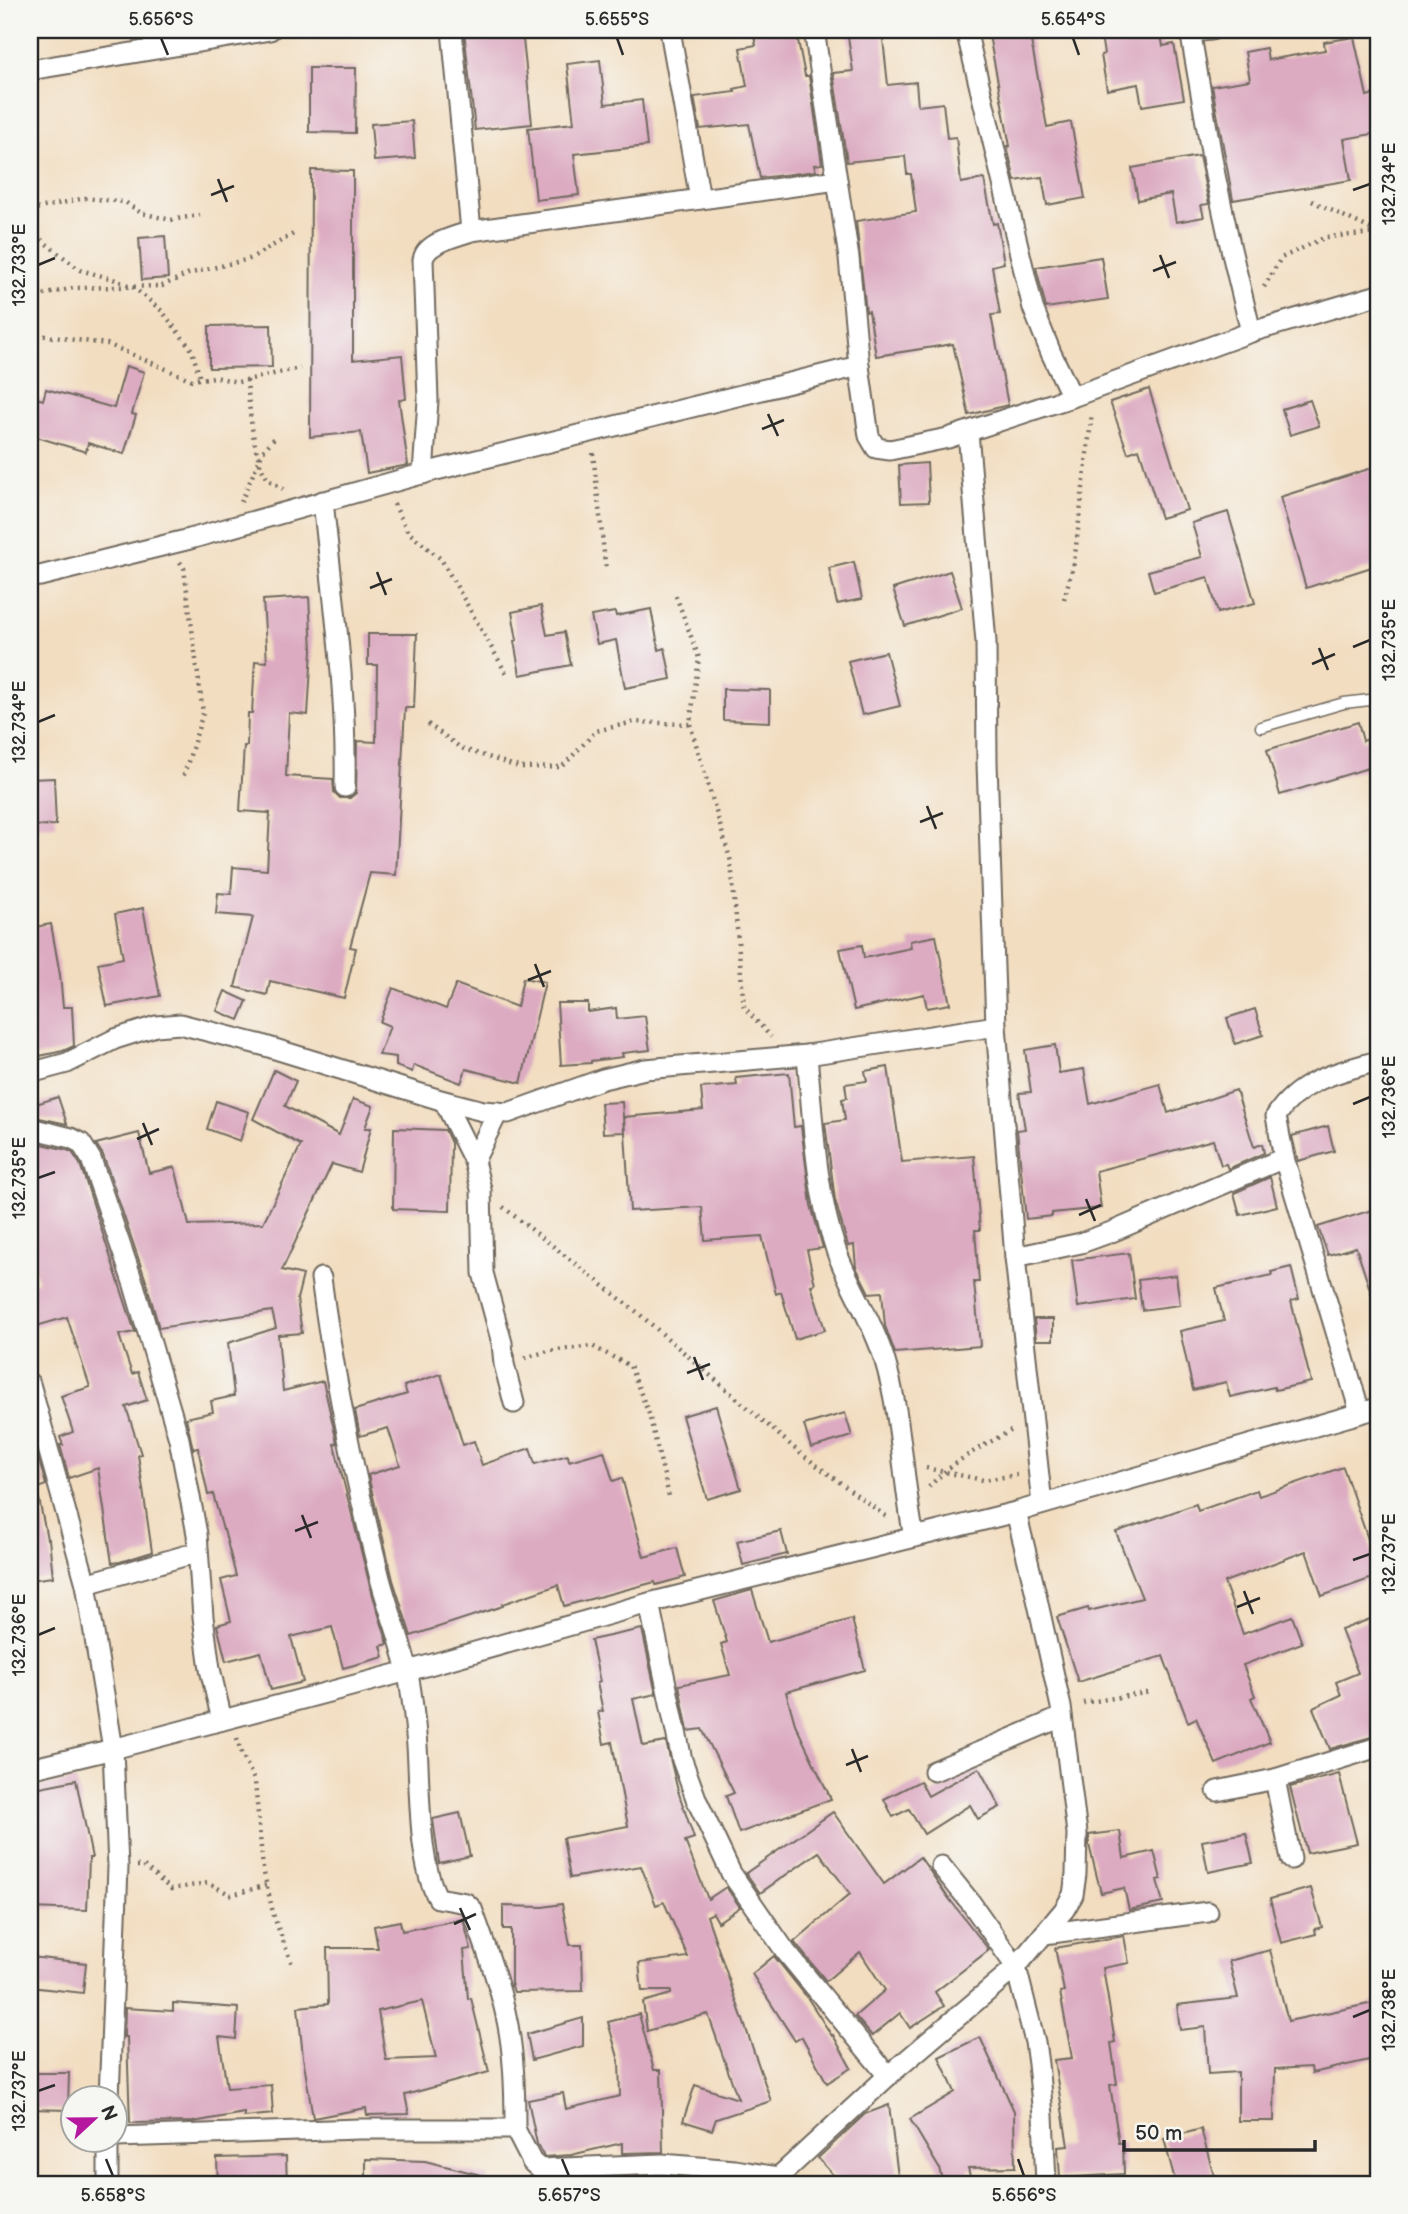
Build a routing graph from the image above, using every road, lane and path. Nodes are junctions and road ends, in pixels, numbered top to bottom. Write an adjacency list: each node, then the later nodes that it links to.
1 (270, 30): 8 (street)
2 (452, 30): 15 (street)
3 (670, 30): 10 (street)
4 (814, 30): 9 (street)
5 (966, 30): 28 (street)
6 (1211, 30): 7 (street)
7 (1190, 31): 21 (street)
8 (30, 70)
9 (837, 180): 10 (street); 23 (street)
10 (700, 199): 15 (street)
11 (1312, 201): 17 (path)
12 (30, 210): 13 (path)
13 (200, 215)
14 (30, 231): 18 (path)
15 (471, 231): 33 (street)
16 (298, 232): 18 (path)
17 (1378, 233): 21 (path)
18 (133, 287): 20 (path); 25 (path)
19 (1378, 295): 21 (street)
20 (30, 298)
21 (1249, 323): 27 (street)
22 (30, 334): 25 (path)
23 (859, 366): 29 (street); 30 (street)
24 (300, 368): 26 (path)
25 (200, 379): 26 (path)
26 (247, 380): 32 (path)
27 (1096, 388): 28 (street); 41 (path)
28 (1072, 397): 30 (street)
29 (607, 428): 33 (street); 38 (path)
30 (968, 432): 49 (street)
31 (277, 435): 32 (path)
32 (260, 461): 35 (path); 36 (path)
33 (423, 474): 34 (street)
34 (384, 485): 35 (street); 42 (path)
35 (318, 503): 36 (street); 48 (street)
36 (229, 528): 37 (street)
37 (166, 545): 39 (street); 47 (path)
38 (606, 571)
39 (30, 577)
40 (676, 596): 45 (path)
41 (1064, 599)
42 (506, 673)
43 (1378, 699): 46 (lane)
44 (428, 724): 45 (path)
45 (690, 724): 50 (path)
46 (1262, 727)
47 (183, 778)
48 (345, 787)
49 (996, 1026): 50 (street); 59 (street)
50 (798, 1055): 54 (street); 66 (street)
51 (1378, 1061): 56 (street)
52 (30, 1073): 53 (street)
53 (444, 1101): 54 (street); 57 (street)
54 (498, 1112): 57 (street)
55 (30, 1128): 74 (street)
56 (1284, 1158): 59 (street); 64 (street)
57 (474, 1161): 58 (street)
58 (481, 1189): 61 (street); 73 (path)
59 (1014, 1257): 65 (street)
60 (321, 1278): 77 (street)
61 (504, 1364): 63 (street); 69 (path)
62 (30, 1384): 75 (street)
63 (514, 1403)
64 (1369, 1410): 70 (street)
65 (1033, 1419): 67 (street); 68 (path)
66 (904, 1462): 68 (path); 71 (street)
67 (1038, 1472): 68 (path); 70 (street)
68 (941, 1473): 71 (path)
69 (669, 1496)
70 (1042, 1504): 72 (street)
71 (909, 1509): 73 (street)
72 (1016, 1512): 73 (street); 79 (street)
73 (915, 1537): 76 (street)
74 (198, 1552): 75 (street); 80 (street)
75 (86, 1584): 82 (street)
76 (649, 1603): 77 (street); 95 (street)
77 (408, 1671): 80 (street); 97 (street)
78 (1151, 1692): 79 (path)
79 (1061, 1712): 84 (street); 92 (street)
80 (227, 1718): 82 (street); 90 (path)
81 (1378, 1747): 85 (street)
82 (113, 1749): 83 (street); 89 (street)
83 (30, 1769)
84 (934, 1771)
85 (1275, 1779): 86 (street); 87 (street)
86 (1217, 1791)
87 (1291, 1860)
88 (942, 1866): 94 (street)
89 (118, 1867): 90 (path); 96 (street)
90 (267, 1885): 93 (path)
91 (1208, 1912): 92 (street)
92 (1044, 1934): 94 (street)
93 (293, 1967)
94 (1016, 1967): 95 (street); 102 (street)
95 (888, 2076): 100 (street)
96 (110, 2084)
97 (515, 2129): 98 (street); 100 (street)
98 (130, 2137)
99 (108, 2154): 101 (street)
100 (775, 2181)
101 (107, 2184)
102 (1046, 2184)

